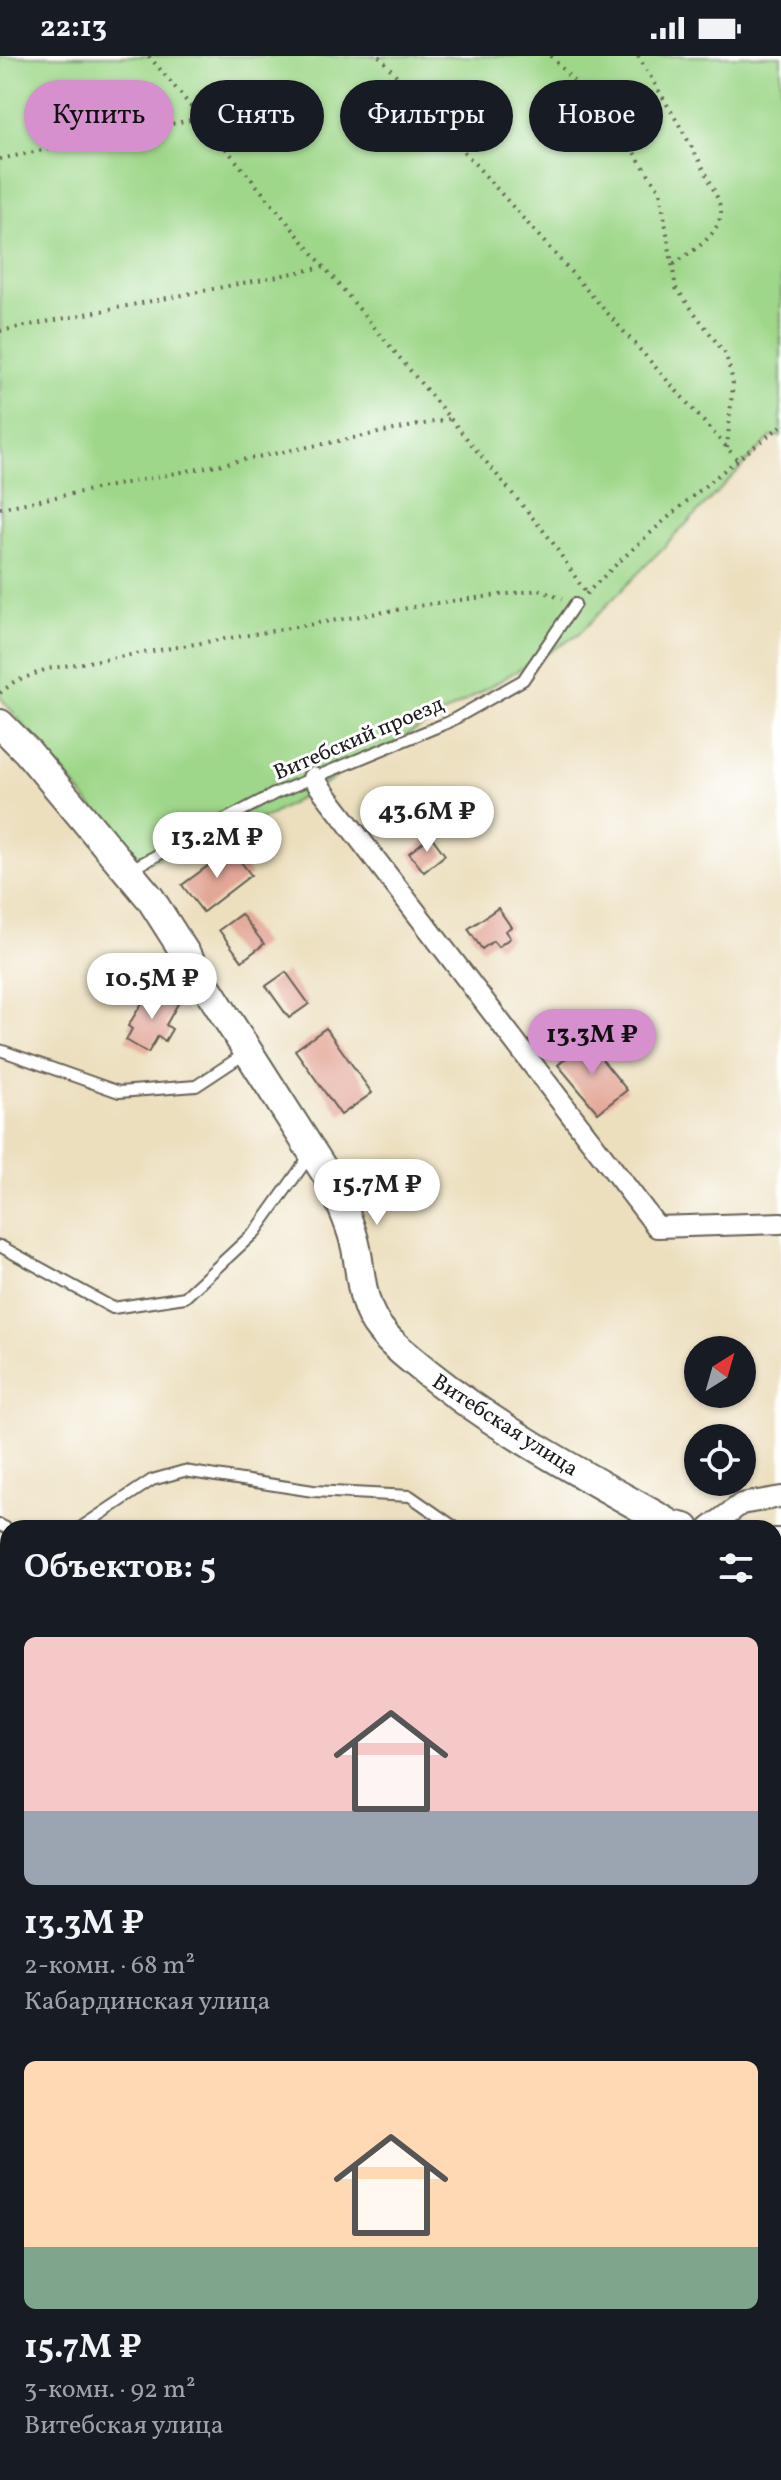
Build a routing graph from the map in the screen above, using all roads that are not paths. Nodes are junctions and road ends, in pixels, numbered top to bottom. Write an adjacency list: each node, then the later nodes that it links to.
1 (575, 604): 3 (lane, Витебский проезд)
2 (0, 724): 4 (street, Витебская улица)
3 (313, 778): 4 (lane, Витебский проезд); 8 (street)
4 (127, 871): 6 (street, Витебская улица)
5 (0, 1050): 6 (lane)
6 (248, 1052): 7 (street, Витебская улица)
7 (312, 1152): 9 (lane); 13 (street, Витебская улица)
8 (781, 1223)
9 (0, 1246)
10 (781, 1497): 14 (street)
11 (92, 1520): 12 (lane)
12 (444, 1520)
13 (663, 1520)
14 (720, 1520)

